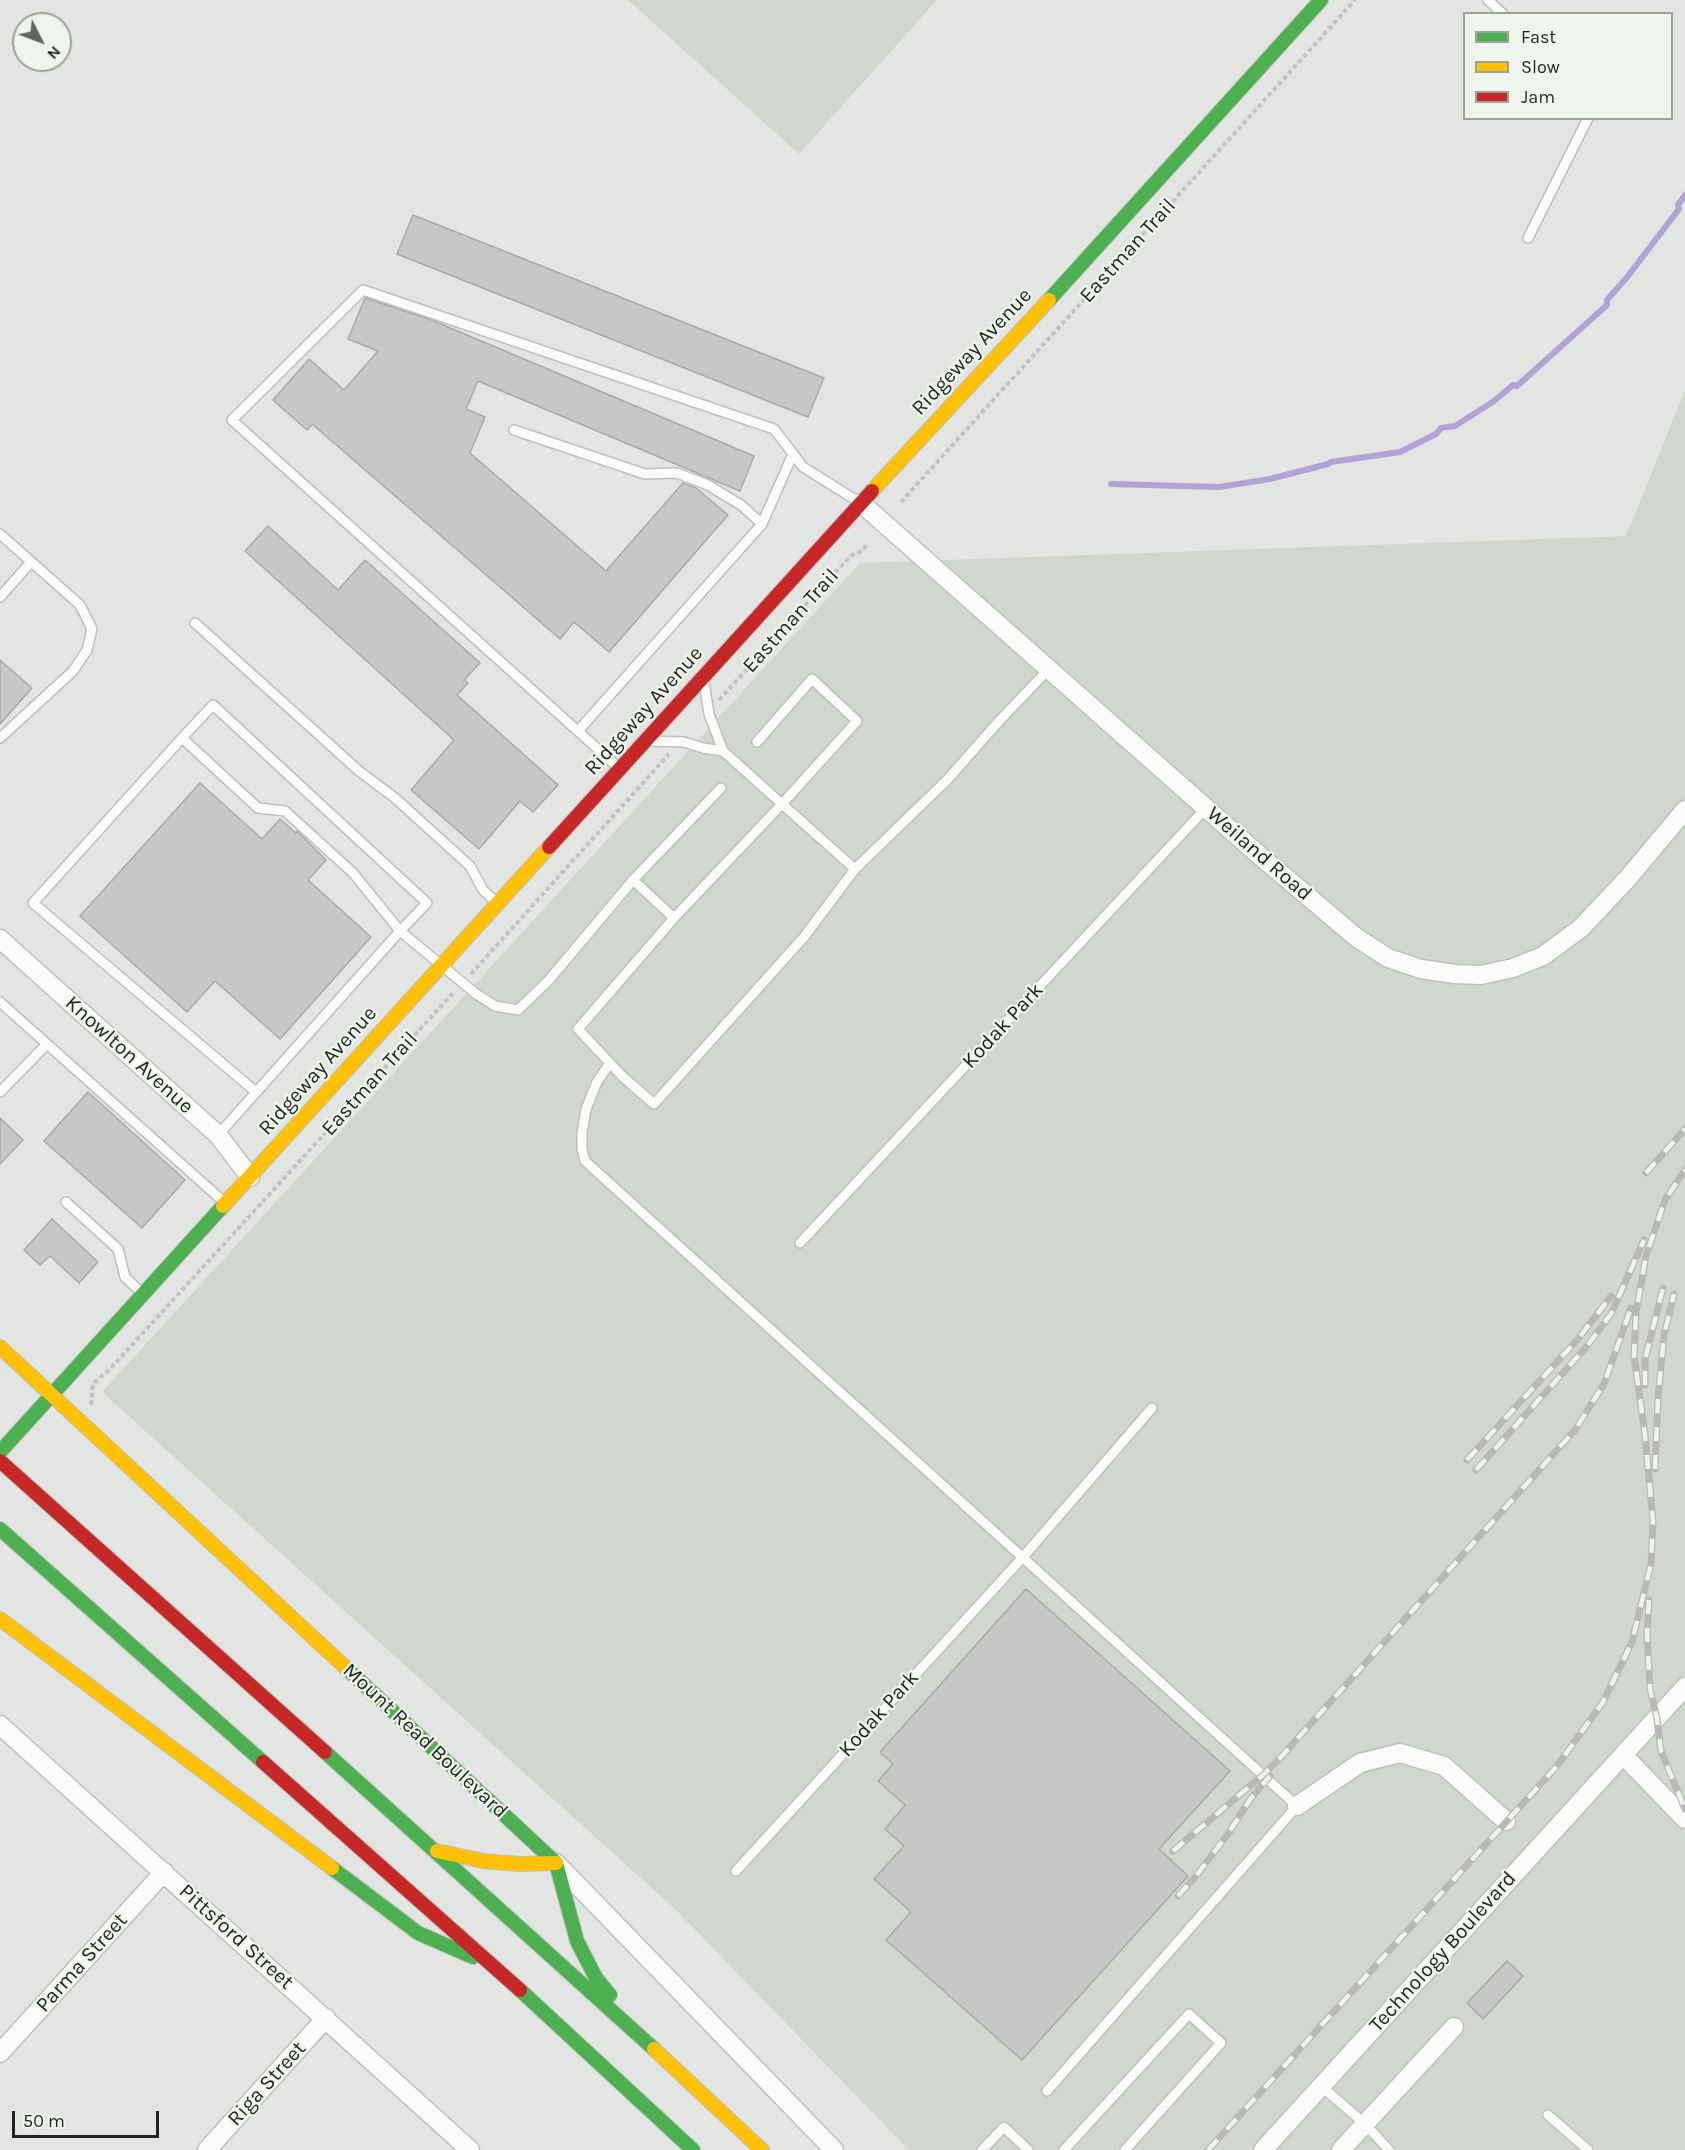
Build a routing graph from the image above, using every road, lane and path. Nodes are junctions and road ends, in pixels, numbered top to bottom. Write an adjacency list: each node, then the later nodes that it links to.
1 (1321, 0): 10 (main road, Ridgeway Avenue)
2 (1356, 0): 9 (path, Eastman Trail)
3 (1488, 0): 4 (lane)
4 (1501, 12)
5 (1587, 120): 6 (lane)
6 (1528, 238)
7 (514, 430): 11 (lane)
8 (793, 454): 10 (lane); 11 (lane); 20 (lane)
9 (901, 502)
10 (861, 503): 17 (street, Weiland Road); 18 (main road, Ridgeway Avenue)
11 (762, 524): 20 (lane)
12 (0, 534): 14 (lane)
13 (866, 544): 19 (path, Eastman Trail)
14 (31, 562): 15 (lane); 21 (lane)
15 (0, 597)
16 (195, 623): 34 (lane)
17 (1048, 670): 30 (street, Weiland Road); 32 (lane)
18 (704, 677): 23 (main road, Ridgeway Avenue); 25 (lane)
19 (717, 702)
20 (578, 731): 27 (lane)
21 (0, 738)
22 (182, 738): 36 (lane); 36 (lane); 44 (lane)
23 (646, 741): 25 (lane); 27 (main road, Ridgeway Avenue)
24 (757, 742): 29 (lane)
25 (723, 751): 29 (lane)
26 (671, 752): 39 (path, Eastman Trail)
27 (620, 769): 34 (main road, Ridgeway Avenue)
28 (721, 788): 33 (lane)
29 (782, 804): 32 (lane); 35 (lane)
30 (1206, 808): 31 (street, Weiland Road); 49 (lane, Kodak Park)
31 (1685, 810)
32 (855, 869): 42 (lane)
33 (633, 880): 35 (lane); 39 (lane)
34 (498, 904): 38 (main road, Ridgeway Avenue)
35 (674, 918): 42 (lane)
36 (400, 931): 38 (lane); 44 (lane)
37 (0, 939): 45 (street, Knowlton Avenue)
38 (442, 965): 39 (lane); 46 (main road, Ridgeway Avenue)
39 (463, 982): 54 (path, Eastman Trail)
40 (0, 1002): 41 (lane)
41 (47, 1044): 43 (lane); 48 (lane)
42 (610, 1063): 58 (lane)
43 (0, 1092)
44 (256, 1092): 45 (lane)
45 (218, 1135): 46 (street, Knowlton Avenue)
46 (250, 1177): 48 (main road, Ridgeway Avenue)
47 (66, 1202): 50 (lane)
48 (225, 1204): 50 (main road, Ridgeway Avenue)
49 (800, 1243)
50 (143, 1294): 52 (main road, Ridgeway Avenue)
51 (0, 1347): 52 (main road, Mount Read Boulevard)
52 (50, 1395): 54 (main road, Mount Read Boulevard); 55 (main road, Ridgeway Avenue)
53 (1152, 1408): 58 (lane, Kodak Park)
54 (77, 1419): 67 (main road, Mount Read Boulevard)
55 (0, 1452)
56 (0, 1461): 66 (main road)
57 (0, 1529): 70 (main road)
58 (1023, 1557): 63 (lane); 68 (lane, Kodak Park)
59 (0, 1618): 70 (main road)
60 (1685, 1688): 62 (street, Technology Boulevard)
61 (0, 1725): 69 (street, Pittsford Street)
62 (1624, 1756): 64 (street); 75 (street, Technology Boulevard)
63 (1297, 1806): 65 (street); 76 (lane)
64 (1685, 1819)
65 (1506, 1821)
66 (435, 1850): 67 (main road); 73 (main road)
67 (556, 1863): 73 (main road); 83 (street, Mount Read Boulevard)
68 (736, 1871)
69 (164, 1872): 71 (street, Pittsford Street); 74 (street, Parma Street)
70 (493, 1966): 81 (main road)
71 (326, 2018): 79 (street, Riga Street); 80 (street, Pittsford Street)
72 (1454, 2027): 78 (street)
73 (650, 2045): 82 (main road)
74 (0, 2053)
75 (1321, 2086): 78 (lane); 88 (street, Technology Boulevard)
76 (1047, 2091)
77 (1548, 2115): 91 (lane)
78 (1365, 2124): 89 (street); 90 (lane)
79 (207, 2150)
80 (470, 2150)
81 (693, 2150)
82 (762, 2150)
83 (834, 2150)
84 (982, 2150): 85 (lane)
85 (1028, 2150)
86 (1064, 2150): 87 (lane)
87 (1125, 2150)
88 (1263, 2150)
89 (1341, 2150)
90 (1389, 2150)
91 (1588, 2150)

